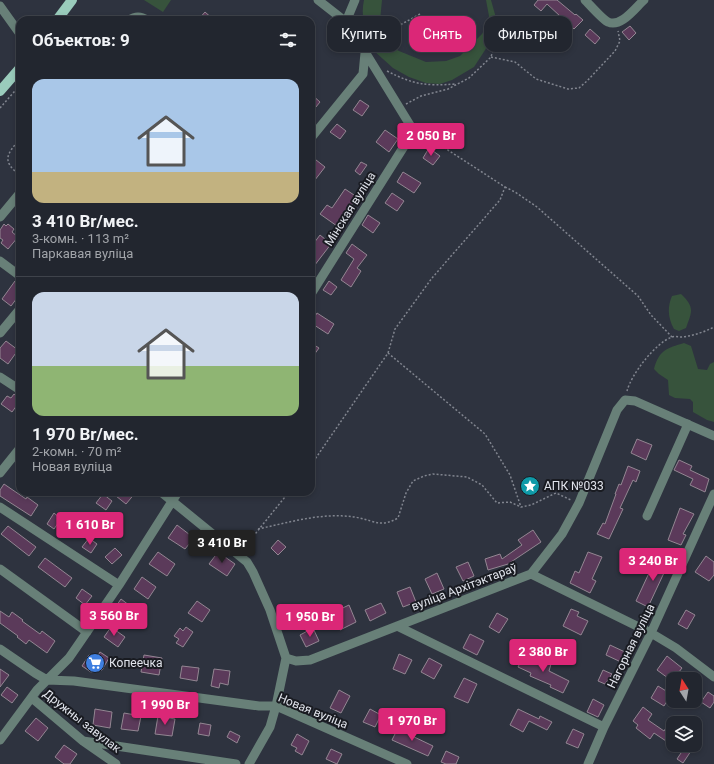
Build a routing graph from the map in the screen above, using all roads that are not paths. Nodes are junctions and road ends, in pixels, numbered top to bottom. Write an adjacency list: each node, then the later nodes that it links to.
1 (72, 0): 7 (main road)
2 (318, 0): 8 (street)
3 (355, 0): 9 (street)
4 (585, 0): 5 (street)
5 (644, 0)
6 (0, 6): 10 (street)
7 (60, 16)
8 (338, 16)
9 (348, 16)
10 (16, 28)
11 (366, 53): 14 (street); 19 (street, Мінская вуліца)
12 (16, 73): 13 (main road)
13 (0, 91)
14 (315, 133)
15 (16, 198): 16 (street)
16 (0, 217)
17 (0, 261): 18 (street)
18 (16, 273)
19 (315, 288)
20 (16, 314): 21 (street)
21 (0, 333)
22 (1, 380): 23 (street)
23 (16, 388)
24 (688, 424): 25 (street); 33 (street); 35 (street, вуліца Архітэктараў)
25 (714, 436)
26 (16, 453): 27 (street)
27 (0, 473)
28 (714, 494): 39 (street, Нагорная вуліца)
29 (166, 496): 31 (street)
30 (175, 496): 31 (street)
31 (172, 500): 36 (street); 41 (street)
32 (0, 507): 36 (street)
33 (647, 516)
34 (0, 569): 38 (street)
35 (531, 574): 37 (street, вуліца Архітэктараў); 39 (street)
36 (119, 585): 38 (street)
37 (397, 626): 41 (street, вуліца Архітэктараў); 46 (street)
38 (87, 632): 43 (street)
39 (651, 633): 42 (street); 46 (street, Нагорная вуліца)
40 (0, 648): 43 (street, Новая вуліца)
41 (286, 658): 45 (street)
42 (714, 677)
43 (47, 680): 44 (street); 45 (street, Новая вуліца)
44 (32, 698): 47 (street); 49 (street, Дружны завулак)
45 (276, 706): 52 (street); 53 (street, Новая вуліца)
46 (604, 727): 54 (street, Нагорная вуліца)
47 (4, 728): 48 (street)
48 (0, 740)
49 (84, 741): 50 (street, Дружны завулак); 51 (street)
50 (116, 764)
51 (236, 764)
52 (249, 764)
53 (407, 764)
54 (588, 764)

